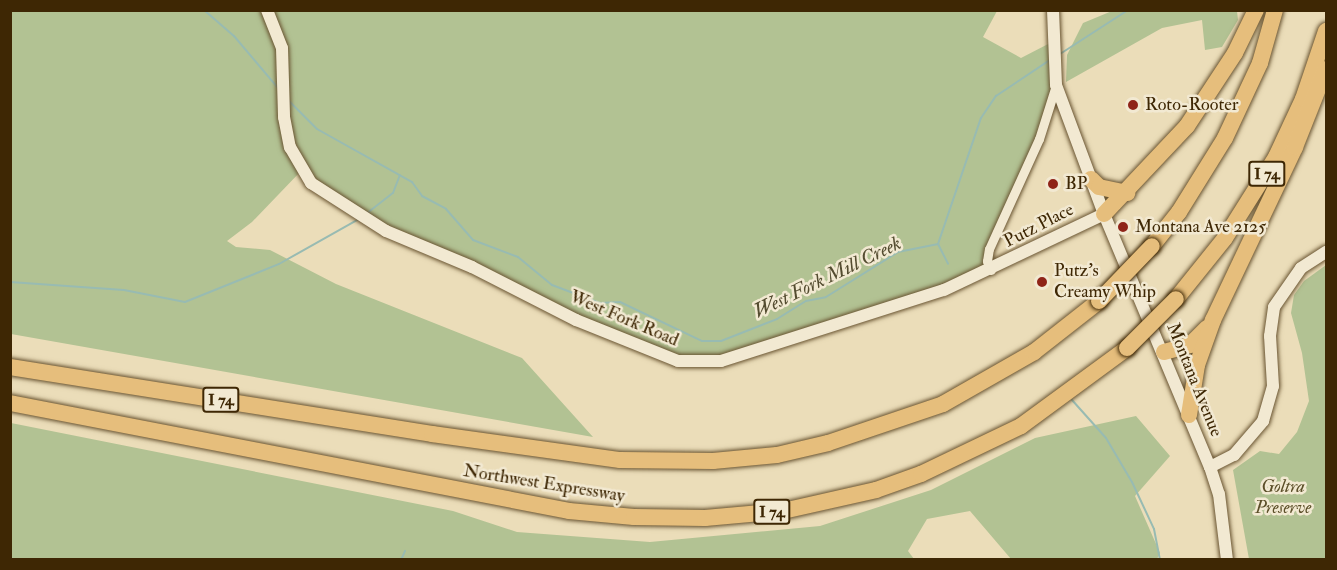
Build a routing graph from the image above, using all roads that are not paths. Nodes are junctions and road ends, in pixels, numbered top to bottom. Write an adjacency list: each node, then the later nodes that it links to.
1 (267, 10): 12 (street, West Fork Road)
2 (1053, 10): 7 (street)
3 (1256, 10): 9 (highway)
4 (1275, 10): 15 (highway, Northwest Expressway / I 74, bridge)
5 (1326, 31): 16 (highway, Northwest Expressway / I 74, bridge)
6 (1326, 69): 13 (highway)
7 (1056, 85): 8 (street, Montana Avenue); 12 (street)
8 (1090, 179): 9 (highway); 10 (street, Montana Avenue)
9 (1127, 193): 10 (highway)
10 (1104, 214): 12 (street, Putz Place); 14 (street, Montana Avenue)
11 (1326, 252): 18 (street)
12 (991, 270)
13 (1213, 320): 14 (highway); 17 (highway)
14 (1164, 352): 17 (street, Montana Avenue)
15 (10, 367)
16 (10, 403)
17 (1189, 415): 18 (street, Montana Avenue)
18 (1210, 467): 19 (street, Montana Avenue)
19 (1227, 560)

